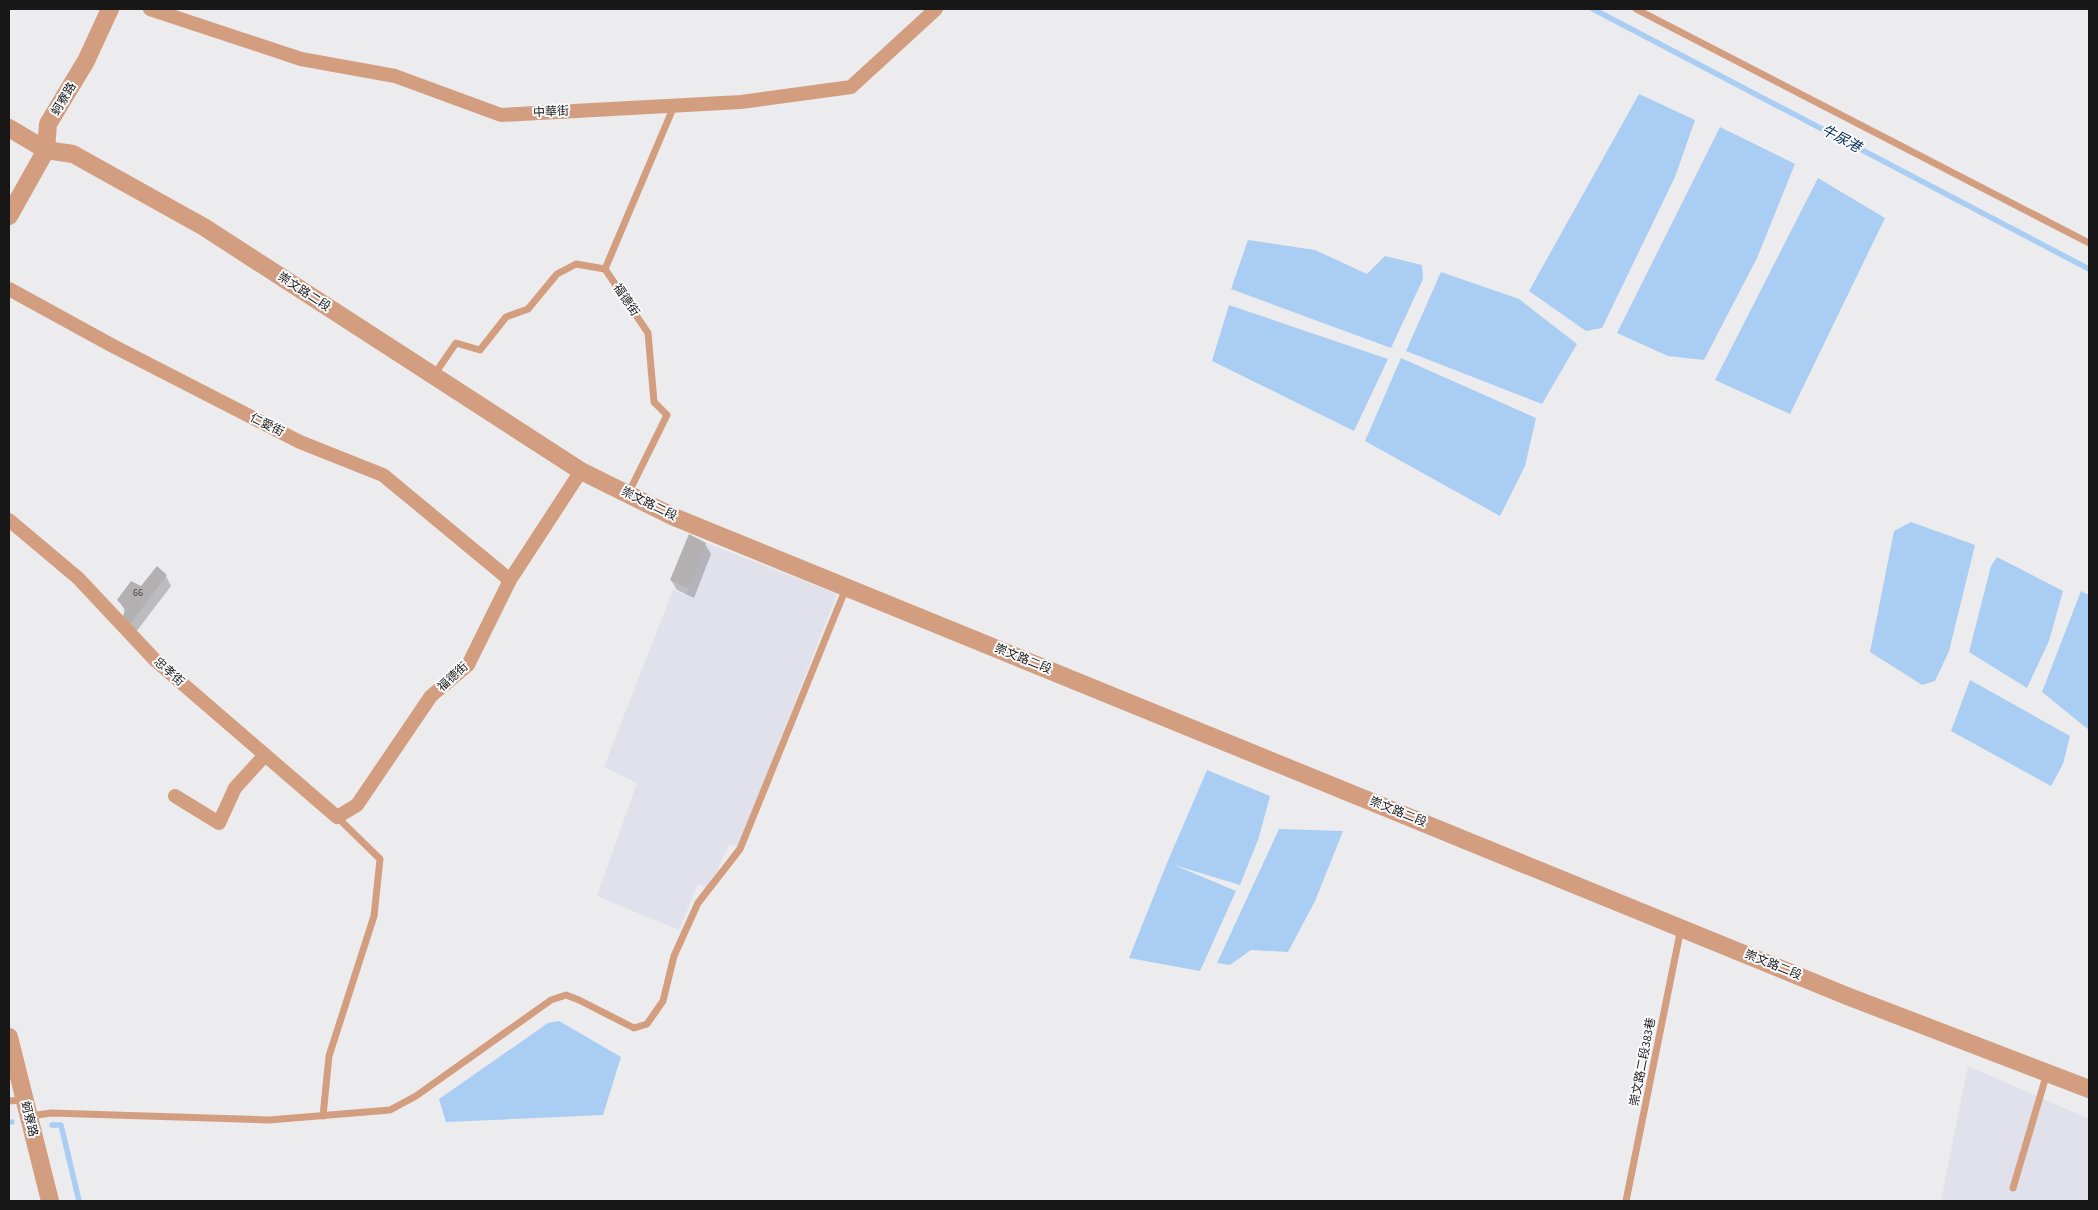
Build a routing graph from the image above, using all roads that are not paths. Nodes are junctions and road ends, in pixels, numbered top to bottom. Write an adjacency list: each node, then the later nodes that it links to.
1 (110, 9): 7 (street, 蚵寮路)
2 (150, 9): 5 (street, 中華街)
3 (936, 9): 5 (street, 中華街)
4 (1636, 9): 9 (lane)
5 (674, 106): 10 (lane)
6 (9, 128): 7 (street, 崇文路二段)
7 (46, 150): 8 (street, 蚵寮路); 12 (street, 崇文路二段)
8 (9, 216)
9 (2089, 243)
10 (604, 269): 12 (lane); 14 (lane, 福德街)
11 (9, 289): 16 (street, 仁愛街)
12 (433, 375): 13 (street, 崇文路二段)
13 (581, 471): 14 (street, 崇文路二段); 16 (street, 福德街)
14 (628, 494): 17 (street, 崇文路二段)
15 (9, 520): 18 (street, 忠孝街)
16 (510, 580): 20 (street, 福德街)
17 (846, 587): 21 (street, 崇文路二段); 26 (lane)
18 (265, 755): 19 (street); 20 (street, 忠孝街)
19 (175, 796)
20 (337, 817): 26 (lane)
21 (1681, 928): 23 (street, 崇文路二段); 29 (lane, 崇文路二段383巷)
22 (9, 1037): 25 (street, 蚵寮路)
23 (2047, 1073): 24 (street, 崇文路二段); 27 (lane)
24 (2089, 1089)
25 (20, 1105): 26 (lane); 28 (street, 蚵寮路)
26 (323, 1116)
27 (2013, 1188)
28 (50, 1201)
29 (1626, 1201)

